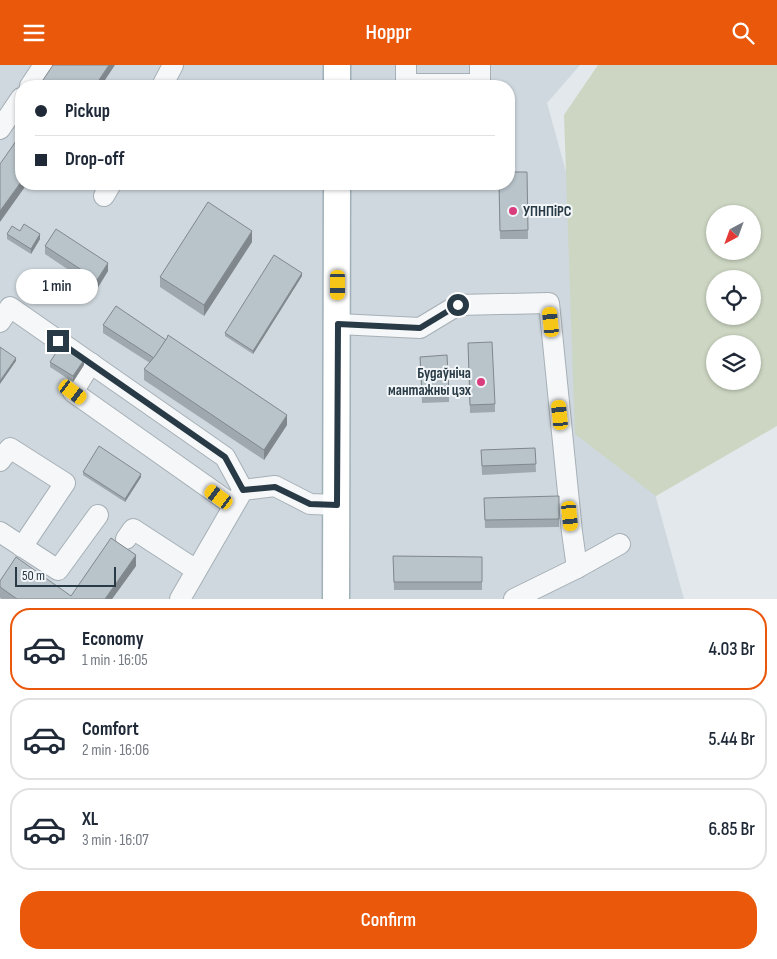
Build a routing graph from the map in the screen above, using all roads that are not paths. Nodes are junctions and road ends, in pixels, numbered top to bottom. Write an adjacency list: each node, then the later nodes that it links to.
1 (44, 65): 6 (lane)
2 (173, 65): 7 (lane)
3 (337, 65): 8 (main road)
4 (406, 78): 5 (lane)
5 (480, 78)
6 (34, 80)
7 (165, 80)
8 (337, 80)
9 (15, 107): 10 (lane)
10 (0, 129)
11 (337, 190): 13 (main road)
12 (0, 322): 14 (lane)
13 (338, 324): 17 (main road); 23 (lane)
14 (91, 363): 16 (lane); 16 (lane)
15 (3, 450): 22 (lane)
16 (238, 497): 17 (lane); 24 (lane)
17 (337, 505): 26 (main road)
18 (98, 515): 22 (lane)
19 (0, 533): 22 (lane)
20 (126, 539): 24 (lane)
21 (620, 544): 23 (lane)
22 (22, 547)
23 (577, 568): 27 (lane)
24 (196, 570): 25 (lane)
25 (180, 599)
26 (336, 599)
27 (514, 599)

